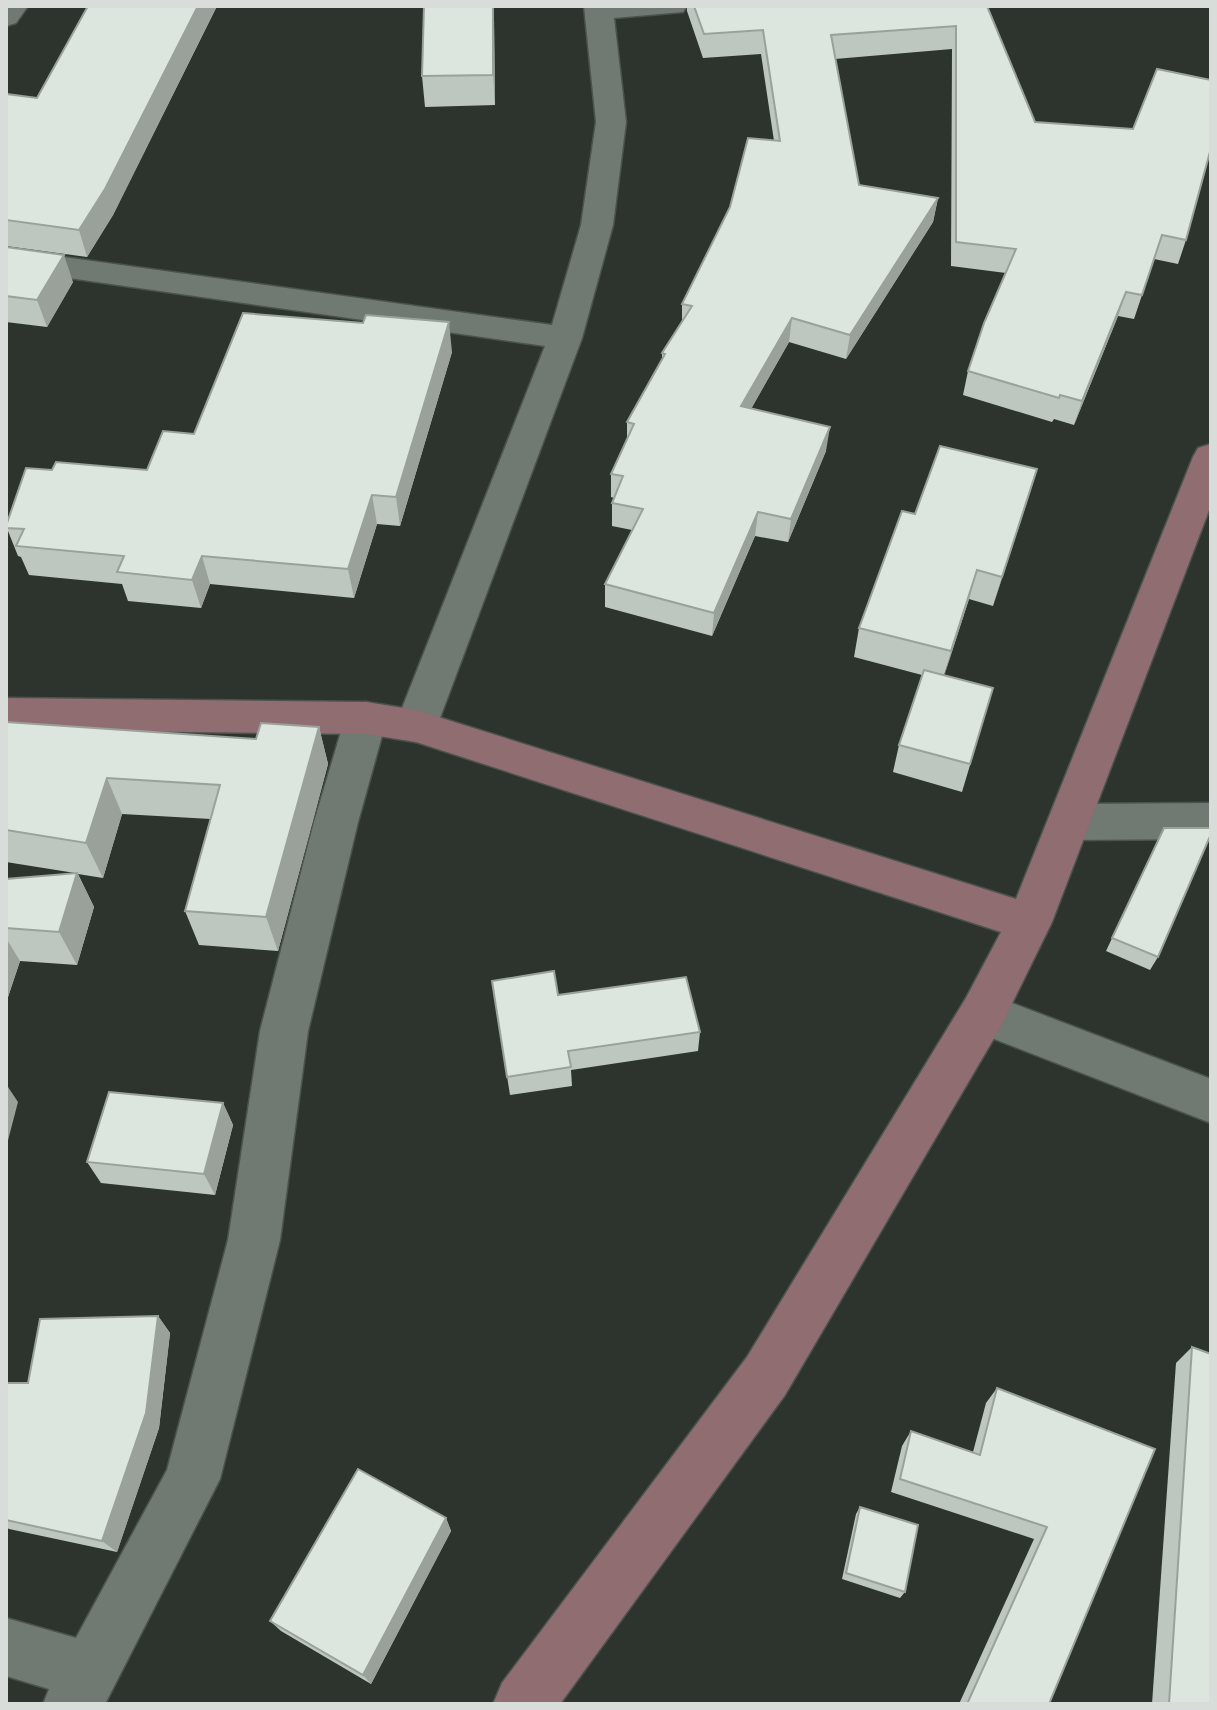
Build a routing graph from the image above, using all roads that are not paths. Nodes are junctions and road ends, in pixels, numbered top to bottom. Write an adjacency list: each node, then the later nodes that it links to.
1 (14, 6): 4 (street)
2 (673, 6): 3 (street)
3 (599, 8): 6 (street)
4 (6, 17)
5 (6, 259): 6 (street)
6 (565, 338): 10 (street)
7 (1211, 457): 12 (street)
8 (6, 714): 9 (street)
9 (366, 718): 10 (street); 17 (street)
10 (416, 726): 13 (street)
11 (1211, 821): 12 (street)
12 (1070, 822): 13 (street)
13 (1029, 922): 14 (street)
14 (983, 1013): 15 (street); 18 (street)
15 (1211, 1101)
16 (6, 1647): 17 (street)
17 (81, 1688)
18 (523, 1704)

